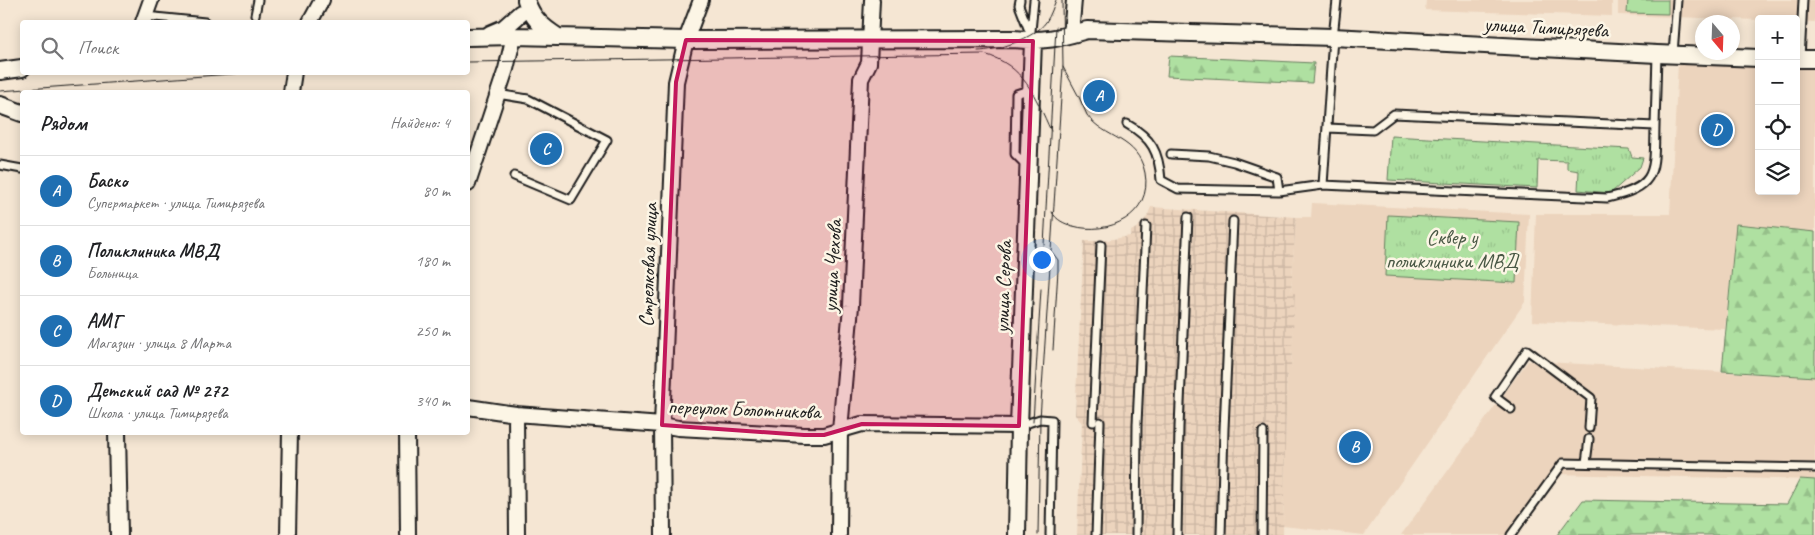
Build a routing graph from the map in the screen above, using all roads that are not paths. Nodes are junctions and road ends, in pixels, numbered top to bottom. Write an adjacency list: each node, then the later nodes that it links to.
1 (151, 0): 14 (street)
2 (258, 0): 13 (lane)
3 (322, 0): 16 (street)
4 (701, 0): 23 (street, Стрелковая улица)
5 (872, 0): 24 (street, улица Чехова)
6 (1020, 0): 22 (lane)
7 (1034, 0): 22 (lane)
8 (1074, 0): 17 (street)
9 (1337, 0): 21 (lane)
10 (1677, 0): 25 (lane)
11 (1804, 0): 27 (lane)
12 (524, 4): 18 (street); 19 (street); 20 (street)
13 (255, 14)
14 (144, 19): 15 (lane)
15 (164, 20)
16 (311, 20)
17 (1071, 35): 21 (street, улица Тимирязева); 22 (street, улица Тимирязева)
18 (514, 36): 19 (street, улица Тимирязева); 20 (street, улица Тимирязева); 32 (street)
19 (474, 37)
20 (558, 37): 23 (street, улица Тимирязева)
21 (1333, 37): 25 (street, улица Тимирязева); 37 (lane)
22 (1032, 38): 24 (street, улица Тимирязева); 53 (street, улица Серова)
23 (686, 40): 24 (street, улица Тимирязева); 52 (street, Стрелковая улица)
24 (869, 40): 55 (street, улица Чехова)
25 (1665, 55): 26 (street, улица Тимирязева); 36 (lane)
26 (1755, 58)
27 (1804, 59)
28 (20, 68): 29 (street)
29 (0, 71)
30 (294, 75): 31 (street)
31 (291, 90)
32 (498, 94): 41 (lane); 42 (street)
33 (0, 104): 34 (street)
34 (20, 112)
35 (1127, 124): 44 (lane)
36 (1655, 126): 37 (lane); 43 (lane)
37 (1327, 128): 43 (lane)
38 (1171, 154): 44 (lane)
39 (0, 165): 40 (lane)
40 (20, 169)
41 (514, 176)
42 (470, 178)
43 (1323, 185): 44 (lane)
44 (1278, 191)
45 (1188, 216): 73 (lane)
46 (1233, 221): 74 (lane)
47 (1146, 226): 72 (lane)
48 (1101, 245): 71 (lane)
49 (470, 407): 51 (street, переулок Болотникова)
50 (1511, 409): 54 (lane)
51 (516, 414): 52 (street, переулок Болотникова); 66 (street)
52 (662, 426): 55 (street, переулок Болотникова); 67 (street, Стрелковая улица)
53 (1019, 426): 55 (street, переулок Болотникова); 69 (street, улица Серова); 70 (lane)
54 (1589, 428)
55 (840, 430): 68 (street, улица Чехова)
56 (1263, 432): 75 (lane)
57 (117, 435): 63 (street)
58 (290, 435): 64 (street)
59 (407, 435): 65 (street)
60 (1589, 439): 61 (lane)
61 (1586, 463): 62 (lane); 76 (lane)
62 (1815, 468)
63 (119, 535)
64 (288, 535)
65 (408, 535)
66 (517, 535)
67 (663, 535)
68 (839, 535)
69 (1017, 535)
70 (1050, 535)
71 (1096, 535)
72 (1136, 535)
73 (1177, 535)
74 (1221, 535)
75 (1262, 535)
76 (1511, 535)

